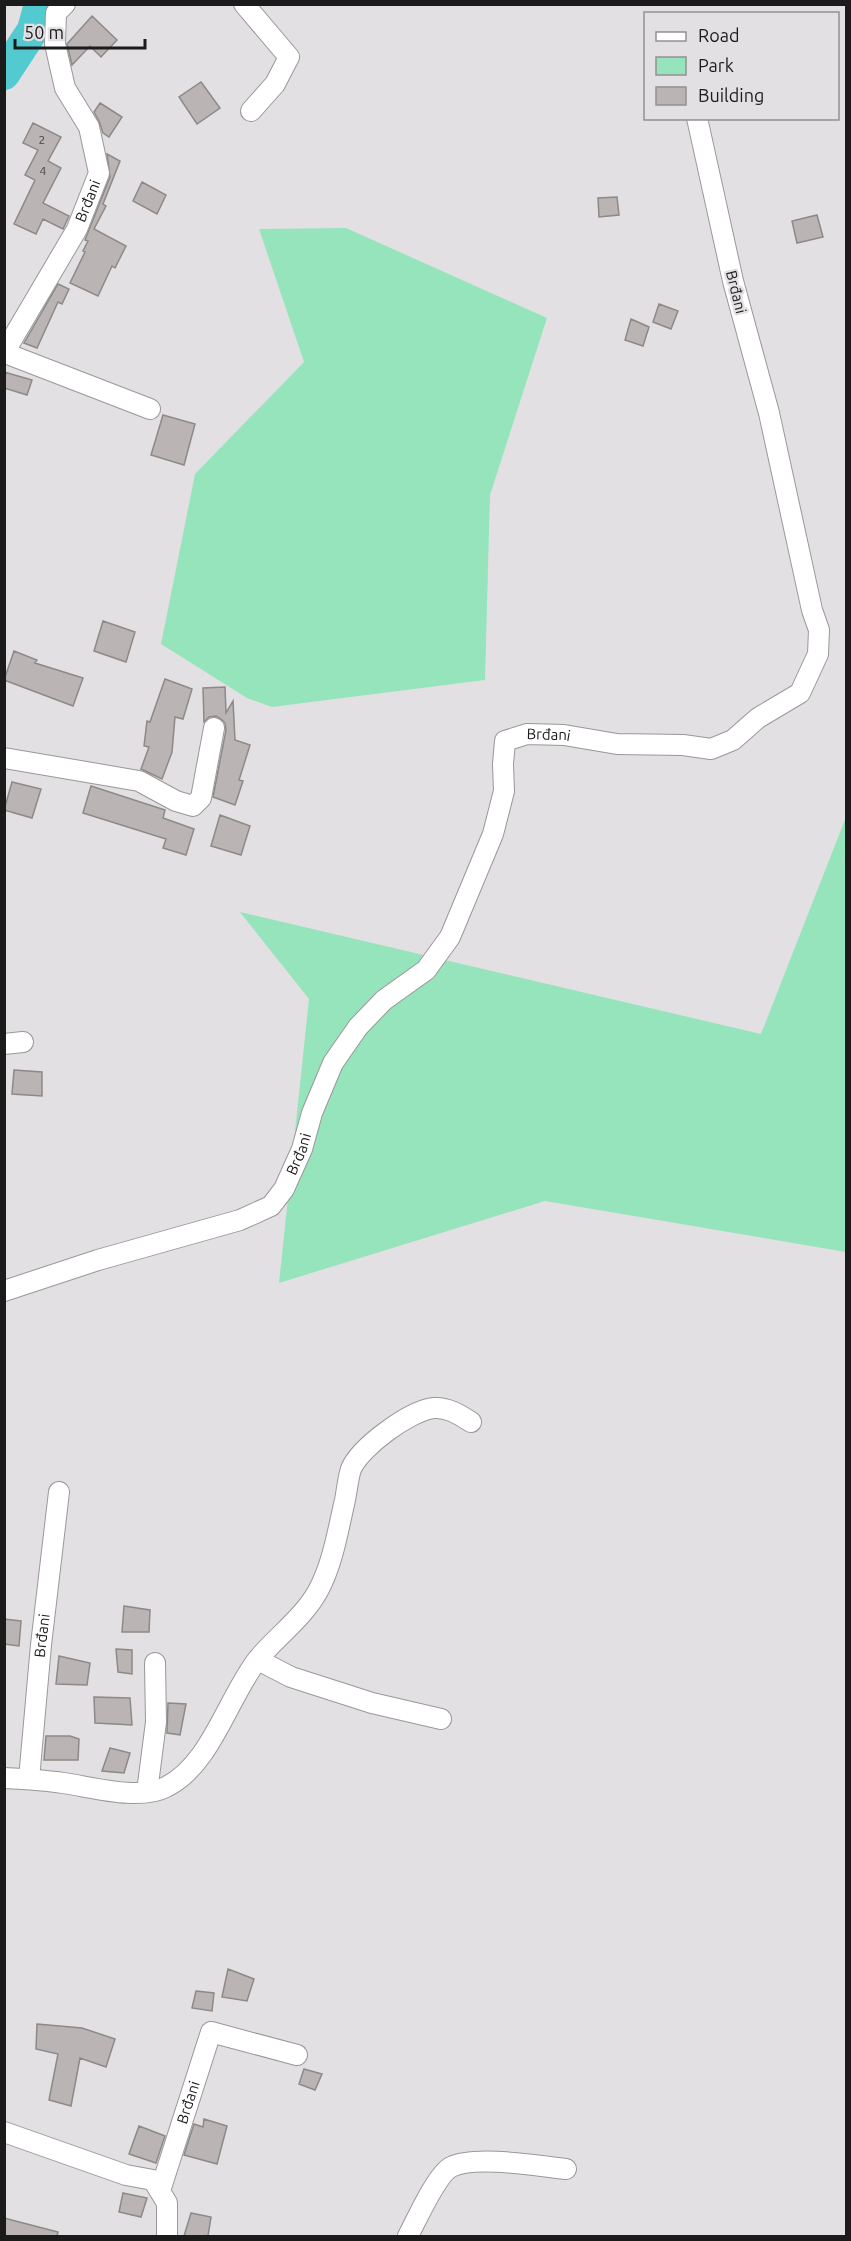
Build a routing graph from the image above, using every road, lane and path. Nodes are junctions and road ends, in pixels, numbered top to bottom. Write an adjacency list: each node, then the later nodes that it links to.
1 (65, 4): 5 (street, Brđani)
2 (244, 4): 3 (street)
3 (251, 111)
4 (698, 120): 9 (street, Brđani)
5 (5, 353): 6 (street)
6 (150, 409)
7 (214, 728): 8 (street)
8 (4, 758)
9 (4, 1291)
10 (471, 1422): 12 (street)
11 (59, 1492): 16 (street, Brđani)
12 (258, 1660): 14 (street); 17 (street)
13 (155, 1663): 17 (street)
14 (441, 1719)
15 (4, 1778): 16 (street)
16 (29, 1779): 17 (street)
17 (147, 1792)
18 (297, 2055): 21 (street, Brđani)
19 (4, 2132): 21 (street)
20 (566, 2169): 23 (street)
21 (160, 2191): 22 (street)
22 (167, 2236)
23 (408, 2236)

